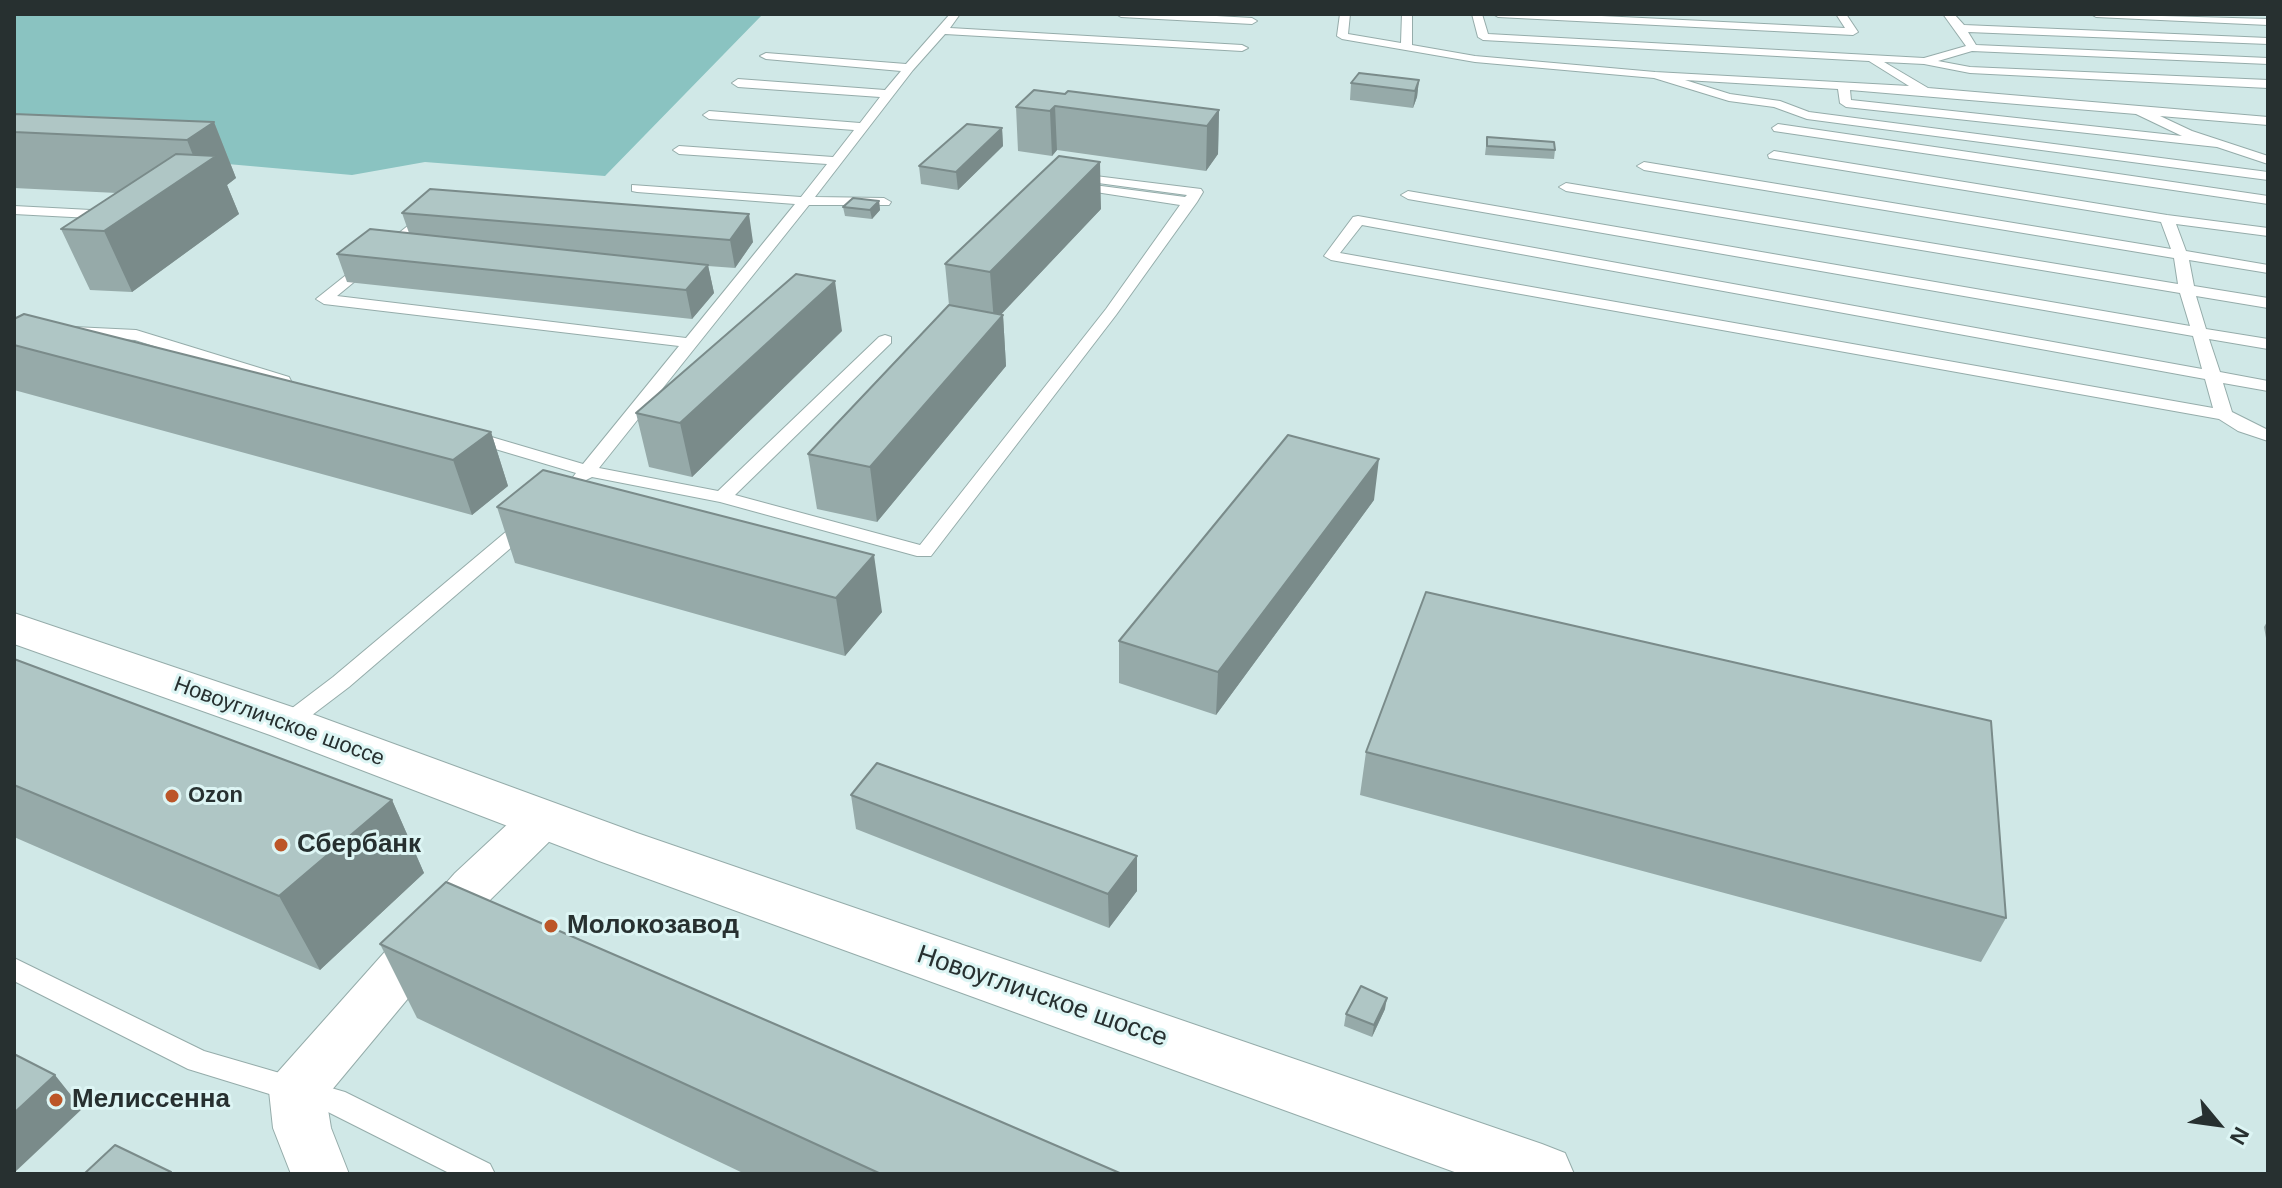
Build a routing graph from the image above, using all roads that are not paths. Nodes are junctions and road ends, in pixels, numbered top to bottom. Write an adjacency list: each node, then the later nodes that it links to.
1 (955, 14): 13 (lane)
2 (1121, 14): 10 (lane)
3 (1345, 14): 16 (lane)
4 (1407, 14): 16 (lane)
5 (1477, 14): 20 (lane)
6 (1498, 14): 14 (lane)
7 (1841, 14): 14 (lane)
8 (1948, 14): 12 (lane)
9 (2096, 14): 11 (lane)
10 (1252, 21)
11 (2268, 22)
12 (1961, 28): 15 (lane); 18 (lane)
13 (942, 31): 17 (lane); 23 (lane)
14 (1853, 32): 20 (lane)
15 (2268, 41)
16 (1406, 46): 24 (lane)
17 (1242, 48)
18 (1972, 48): 21 (lane); 22 (lane)
19 (766, 56): 23 (lane)
20 (1868, 57): 21 (lane); 28 (lane)
21 (1924, 61): 26 (lane)
22 (2268, 61)
23 (909, 68): 29 (lane)
24 (1655, 75): 27 (lane); 41 (lane)
25 (738, 83): 29 (lane)
26 (2268, 84)
27 (1843, 86): 28 (lane); 35 (lane)
28 (1925, 91): 30 (lane)
29 (888, 94): 33 (lane)
30 (2139, 111): 32 (lane); 35 (lane)
31 (709, 115): 33 (lane)
32 (2268, 121)
33 (863, 127): 39 (lane)
34 (1778, 128): 46 (lane)
35 (2220, 144): 38 (lane)
36 (679, 150): 39 (lane)
37 (1774, 155): 52 (lane)
38 (2268, 157)
39 (836, 161): 47 (lane)
40 (1644, 166): 54 (lane)
41 (2268, 176)
42 (1062, 178): 71 (lane)
43 (1566, 187): 56 (lane)
44 (637, 188): 47 (lane)
45 (1408, 195): 59 (lane)
46 (2268, 200)
47 (805, 201): 48 (lane); 61 (lane)
48 (884, 202)
49 (451, 209): 61 (lane)
50 (14, 210): 51 (lane)
51 (120, 216)
52 (2167, 219): 53 (lane); 54 (lane)
53 (2268, 232)
54 (2181, 256): 55 (lane); 56 (lane)
55 (2268, 269)
56 (2187, 290): 57 (lane); 59 (lane)
57 (2268, 303)
58 (60, 331): 64 (lane)
59 (2200, 333): 62 (lane); 63 (lane)
60 (885, 340): 71 (lane)
61 (691, 343): 69 (lane)
62 (2268, 344)
63 (2215, 375): 65 (lane); 66 (lane); 66 (lane)
64 (299, 386)
65 (2268, 386)
66 (2224, 415): 68 (lane)
67 (451, 431): 69 (lane)
68 (2268, 436)
69 (589, 471): 70 (lane); 71 (lane)
70 (565, 491)
71 (722, 497)
72 (541, 511): 74 (lane)
73 (14, 628): 74 (main road, Новоугличское шоссе)
74 (287, 723): 75 (main road, Новоугличское шоссе)
75 (543, 819): 77 (street); 78 (main road, Новоугличское шоссе)
76 (14, 969): 77 (lane)
77 (297, 1091): 79 (street); 80 (lane)
78 (1468, 1160): 81 (main road, Новоугличское шоссе)
79 (320, 1174)
80 (480, 1174)
81 (1542, 1174)

